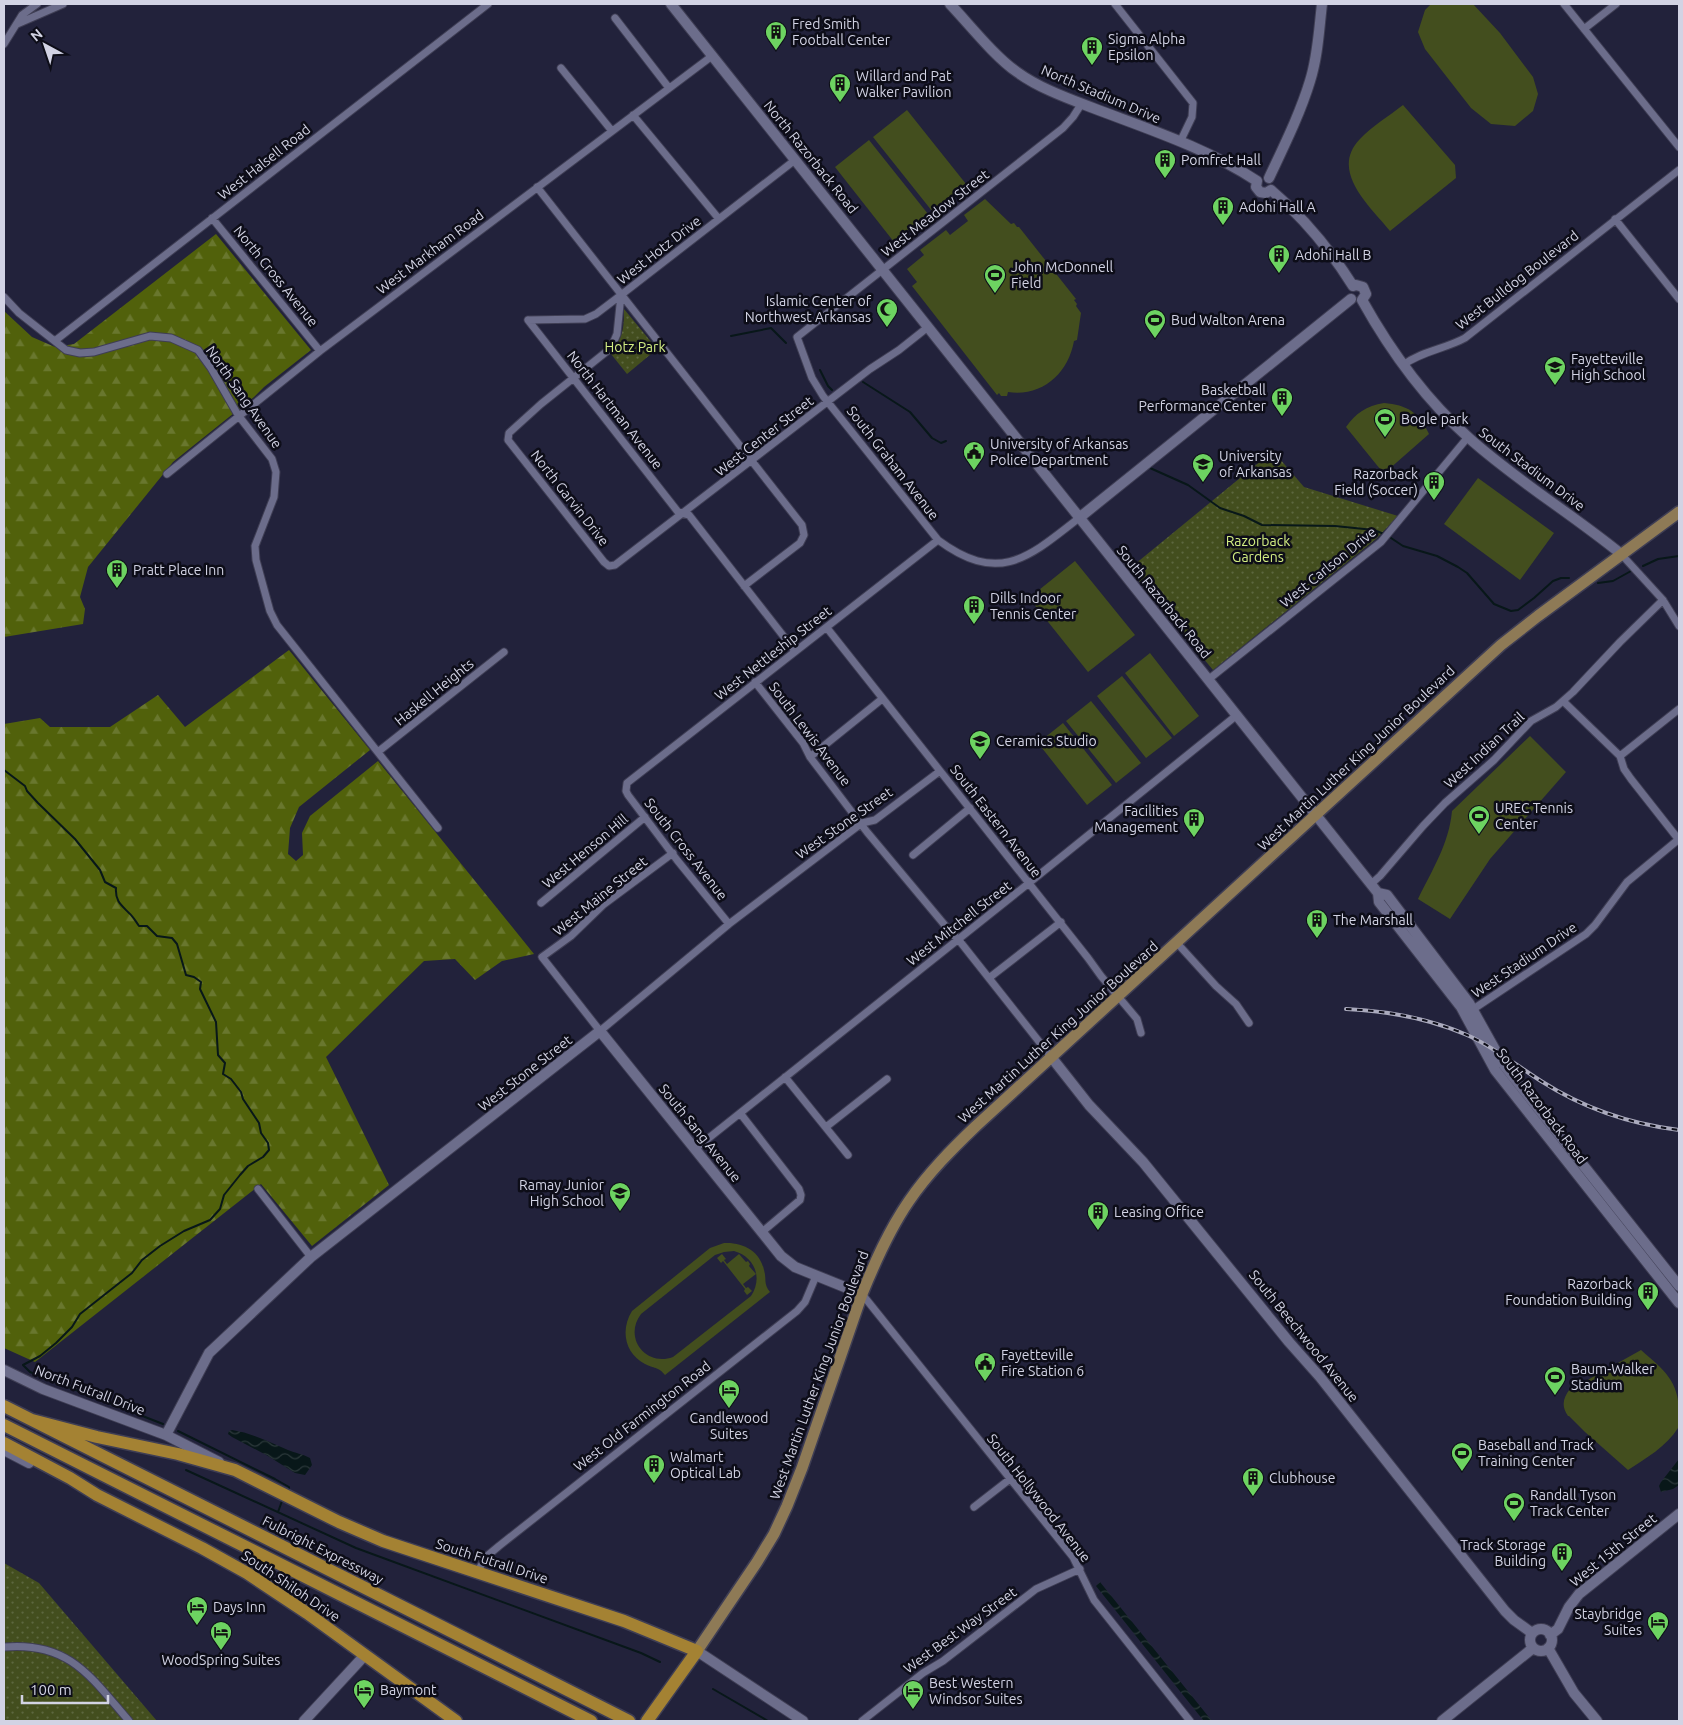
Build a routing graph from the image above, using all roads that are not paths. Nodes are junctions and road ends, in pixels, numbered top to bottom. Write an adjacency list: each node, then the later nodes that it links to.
1 (37, 4): 11 (street)
2 (63, 4): 11 (street)
3 (488, 4): 28 (street, West Halsell Road)
4 (671, 4): 14 (street, North Razorback Road)
5 (950, 4): 17 (street, North Stadium Drive)
6 (1115, 4): 20 (street)
7 (1322, 4): 24 (street)
8 (1564, 4): 12 (street)
9 (1616, 4): 12 (street)
10 (615, 18): 16 (street)
11 (17, 24): 13 (street)
12 (1584, 29): 21 (street)
13 (4, 44)
14 (712, 56): 16 (street, West Markham Road); 22 (street, North Razorback Road)
15 (561, 68): 19 (street)
16 (669, 88): 18 (street, West Markham Road)
17 (1082, 104): 20 (street, North Stadium Drive); 31 (street, West Meadow Street)
18 (633, 115): 19 (street, West Markham Road); 29 (street)
19 (612, 131): 26 (street, West Markham Road)
20 (1180, 142): 25 (street)
21 (1679, 147)
22 (795, 160): 29 (street, West Hotz Drive); 31 (street, North Razorback Road)
23 (1679, 170): 30 (street)
24 (1269, 178): 25 (street); 27 (street)
25 (1257, 181): 27 (street)
26 (537, 187): 33 (street); 41 (street, West Markham Road)
27 (1272, 190): 32 (street)
28 (212, 218): 40 (street, West Halsell Road); 41 (street, North Cross Avenue)
29 (719, 219): 33 (street, West Hotz Drive)
30 (1615, 219): 36 (street); 42 (street, West Bulldog Boulevard)
31 (883, 270): 38 (street, North Razorback Road); 39 (street, West Meadow Street)
32 (1352, 286): 35 (street); 37 (street)
33 (621, 295): 43 (street, West Hotz Drive); 43 (street, North Hartman Avenue); 48 (street)
34 (4, 297): 40 (street, North Sang Avenue)
35 (1351, 299): 37 (street); 52 (street)
36 (1679, 299)
37 (1362, 300): 42 (street, South Stadium Drive)
38 (928, 327): 44 (street, West Center Street); 52 (street, South Razorback Road)
39 (797, 337): 44 (street, South Graham Avenue)
40 (56, 340): 45 (street, North Sang Avenue)
41 (320, 351): 45 (street, West Markham Road)
42 (1403, 365): 46 (street, South Stadium Drive)
43 (574, 378): 47 (street, West Hotz Drive); 51 (street, North Hartman Avenue)
44 (828, 401): 48 (street, West Center Street); 53 (street, South Graham Avenue)
45 (238, 416): 49 (street, West Markham Road); 68 (street, North Sang Avenue)
46 (1468, 437): 54 (street, South Stadium Drive); 62 (street, West Carlson Drive)
47 (508, 440): 55 (street, North Garvin Drive)
48 (753, 461): 51 (street, West Center Street); 56 (street)
49 (167, 474)
50 (1679, 512): 54 (main road, West Martin Luther King Junior Boulevard)
51 (683, 514): 55 (street, West Center Street); 56 (street, North Hartman Avenue)
52 (1079, 518): 53 (street, South Graham Avenue); 62 (street, South Razorback Road)
53 (938, 540): 59 (street, West Nettleship Street)
54 (1621, 554): 57 (street, South Stadium Drive); 74 (main road, West Martin Luther King Junior Boulevard)
55 (615, 565)
56 (744, 586): 60 (street, North Hartman Avenue)
57 (1663, 600): 58 (street, South Stadium Drive); 65 (street, West Indian Trail)
58 (1679, 626)
59 (826, 628): 60 (street, West Nettleship Street); 64 (street, South Eastern Avenue)
60 (795, 651): 63 (street, West Nettleship Street)
61 (504, 652): 68 (street, Haskell Heights)
62 (1209, 680): 67 (street, South Razorback Road)
63 (755, 682): 70 (street, South Lewis Avenue); 72 (street, West Nettleship Street)
64 (882, 699): 70 (street); 71 (street, South Eastern Avenue)
65 (1563, 701): 69 (street); 82 (street, West Indian Trail)
66 (1679, 710): 69 (street)
67 (1237, 715): 74 (street, South Razorback Road); 81 (street, West Mitchell Street)
68 (379, 751): 77 (street)
69 (1620, 756): 78 (street)
70 (810, 757): 76 (street, South Lewis Avenue)
71 (940, 771): 73 (street, South Eastern Avenue); 76 (street, West Stone Street)
72 (626, 787): 75 (street, South Cross Avenue)
73 (970, 808): 80 (street); 81 (street, South Eastern Avenue)
74 (1316, 814): 82 (street, South Razorback Road); 87 (main road, West Martin Luther King Junior Boulevard)
75 (645, 817): 79 (street, South Cross Avenue); 83 (street, West Henson Hill)
76 (862, 824): 85 (street, West Stone Street); 86 (street, South Lewis Avenue)
77 (438, 828)
78 (1679, 840): 91 (street, West Stadium Drive)
79 (673, 853): 85 (street, South Cross Avenue); 88 (street, West Maine Street)
80 (913, 855)
81 (1029, 884): 84 (street, South Eastern Avenue); 86 (street, West Mitchell Street)
82 (1371, 884): 91 (street, South Razorback Road)
83 (541, 904)
84 (1060, 922): 89 (street); 90 (street, South Eastern Avenue)
85 (729, 924): 93 (street, West Stone Street)
86 (958, 939): 89 (street, South Lewis Avenue); 96 (street, West Mitchell Street)
87 (1177, 943): 90 (main road, West Martin Luther King Junior Boulevard); 92 (street)
88 (542, 957): 93 (street, South Sang Avenue)
89 (989, 978): 95 (street, South Lewis Avenue)
90 (1119, 997): 94 (street, South Eastern Avenue); 95 (main road, West Martin Luther King Junior Boulevard)
91 (1469, 1012): 106 (street, South Razorback Road); 108 (street, South Razorback Road)
92 (1249, 1023)
93 (600, 1031): 100 (street, South Sang Avenue); 104 (street, West Stone Street)
94 (1141, 1033)
95 (1052, 1058): 107 (main road, West Martin Luther King Junior Boulevard); 123 (street, South Beechwood Avenue)
96 (785, 1077): 98 (street, West Mitchell Street); 99 (street)
97 (887, 1079): 99 (street)
98 (740, 1113): 100 (street, West Mitchell Street); 103 (street)
99 (826, 1127): 101 (street)
100 (695, 1149): 103 (street, South Sang Avenue)
101 (848, 1155)
102 (258, 1189): 104 (street)
103 (762, 1232): 105 (street, South Sang Avenue)
104 (311, 1257): 113 (street, West Stone Street)
105 (816, 1276): 107 (street, South Sang Avenue); 122 (street, West Old Farmington Road)
106 (1679, 1286)
107 (862, 1294): 117 (street, South Hollywood Avenue); 128 (main road, West Martin Luther King Junior Boulevard)
108 (1679, 1303)
109 (4, 1370): 113 (street, North Futrall Drive)
110 (4, 1406): 111 (highway, Fulbright Expressway)
111 (32, 1420): 116 (highway); 135 (highway, Fulbright Expressway)
112 (4, 1425): 134 (highway)
113 (166, 1435): 116 (street, South Futrall Drive)
114 (4, 1443): 118 (highway, South Shiloh Drive)
115 (4, 1450): 118 (street)
116 (235, 1470): 122 (highway, South Futrall Drive)
117 (1010, 1479): 119 (street); 121 (street, South Hollywood Avenue)
118 (97, 1495): 129 (highway, South Shiloh Drive)
119 (974, 1507)
120 (1679, 1514): 124 (street, West 15th Street)
121 (1080, 1570): 137 (street, West Best Way Street); 138 (street, South Hollywood Avenue)
122 (477, 1572): 128 (highway, South Futrall Drive)
123 (1532, 1633): 124 (street); 126 (street)
124 (1550, 1635): 127 (street)
125 (4, 1647): 131 (street)
126 (1533, 1648): 127 (street); 139 (street)
127 (1548, 1648): 140 (street)
128 (696, 1651): 130 (street, South Futrall Drive); 136 (highway, West Martin Luther King Junior Boulevard)
129 (366, 1655): 132 (street); 133 (highway, South Shiloh Drive)
130 (799, 1718)
131 (129, 1721)
132 (304, 1721)
133 (456, 1721)
134 (591, 1721)
135 (629, 1721)
136 (647, 1721)
137 (862, 1721)
138 (1190, 1721)
139 (1442, 1721)
140 (1597, 1721)

